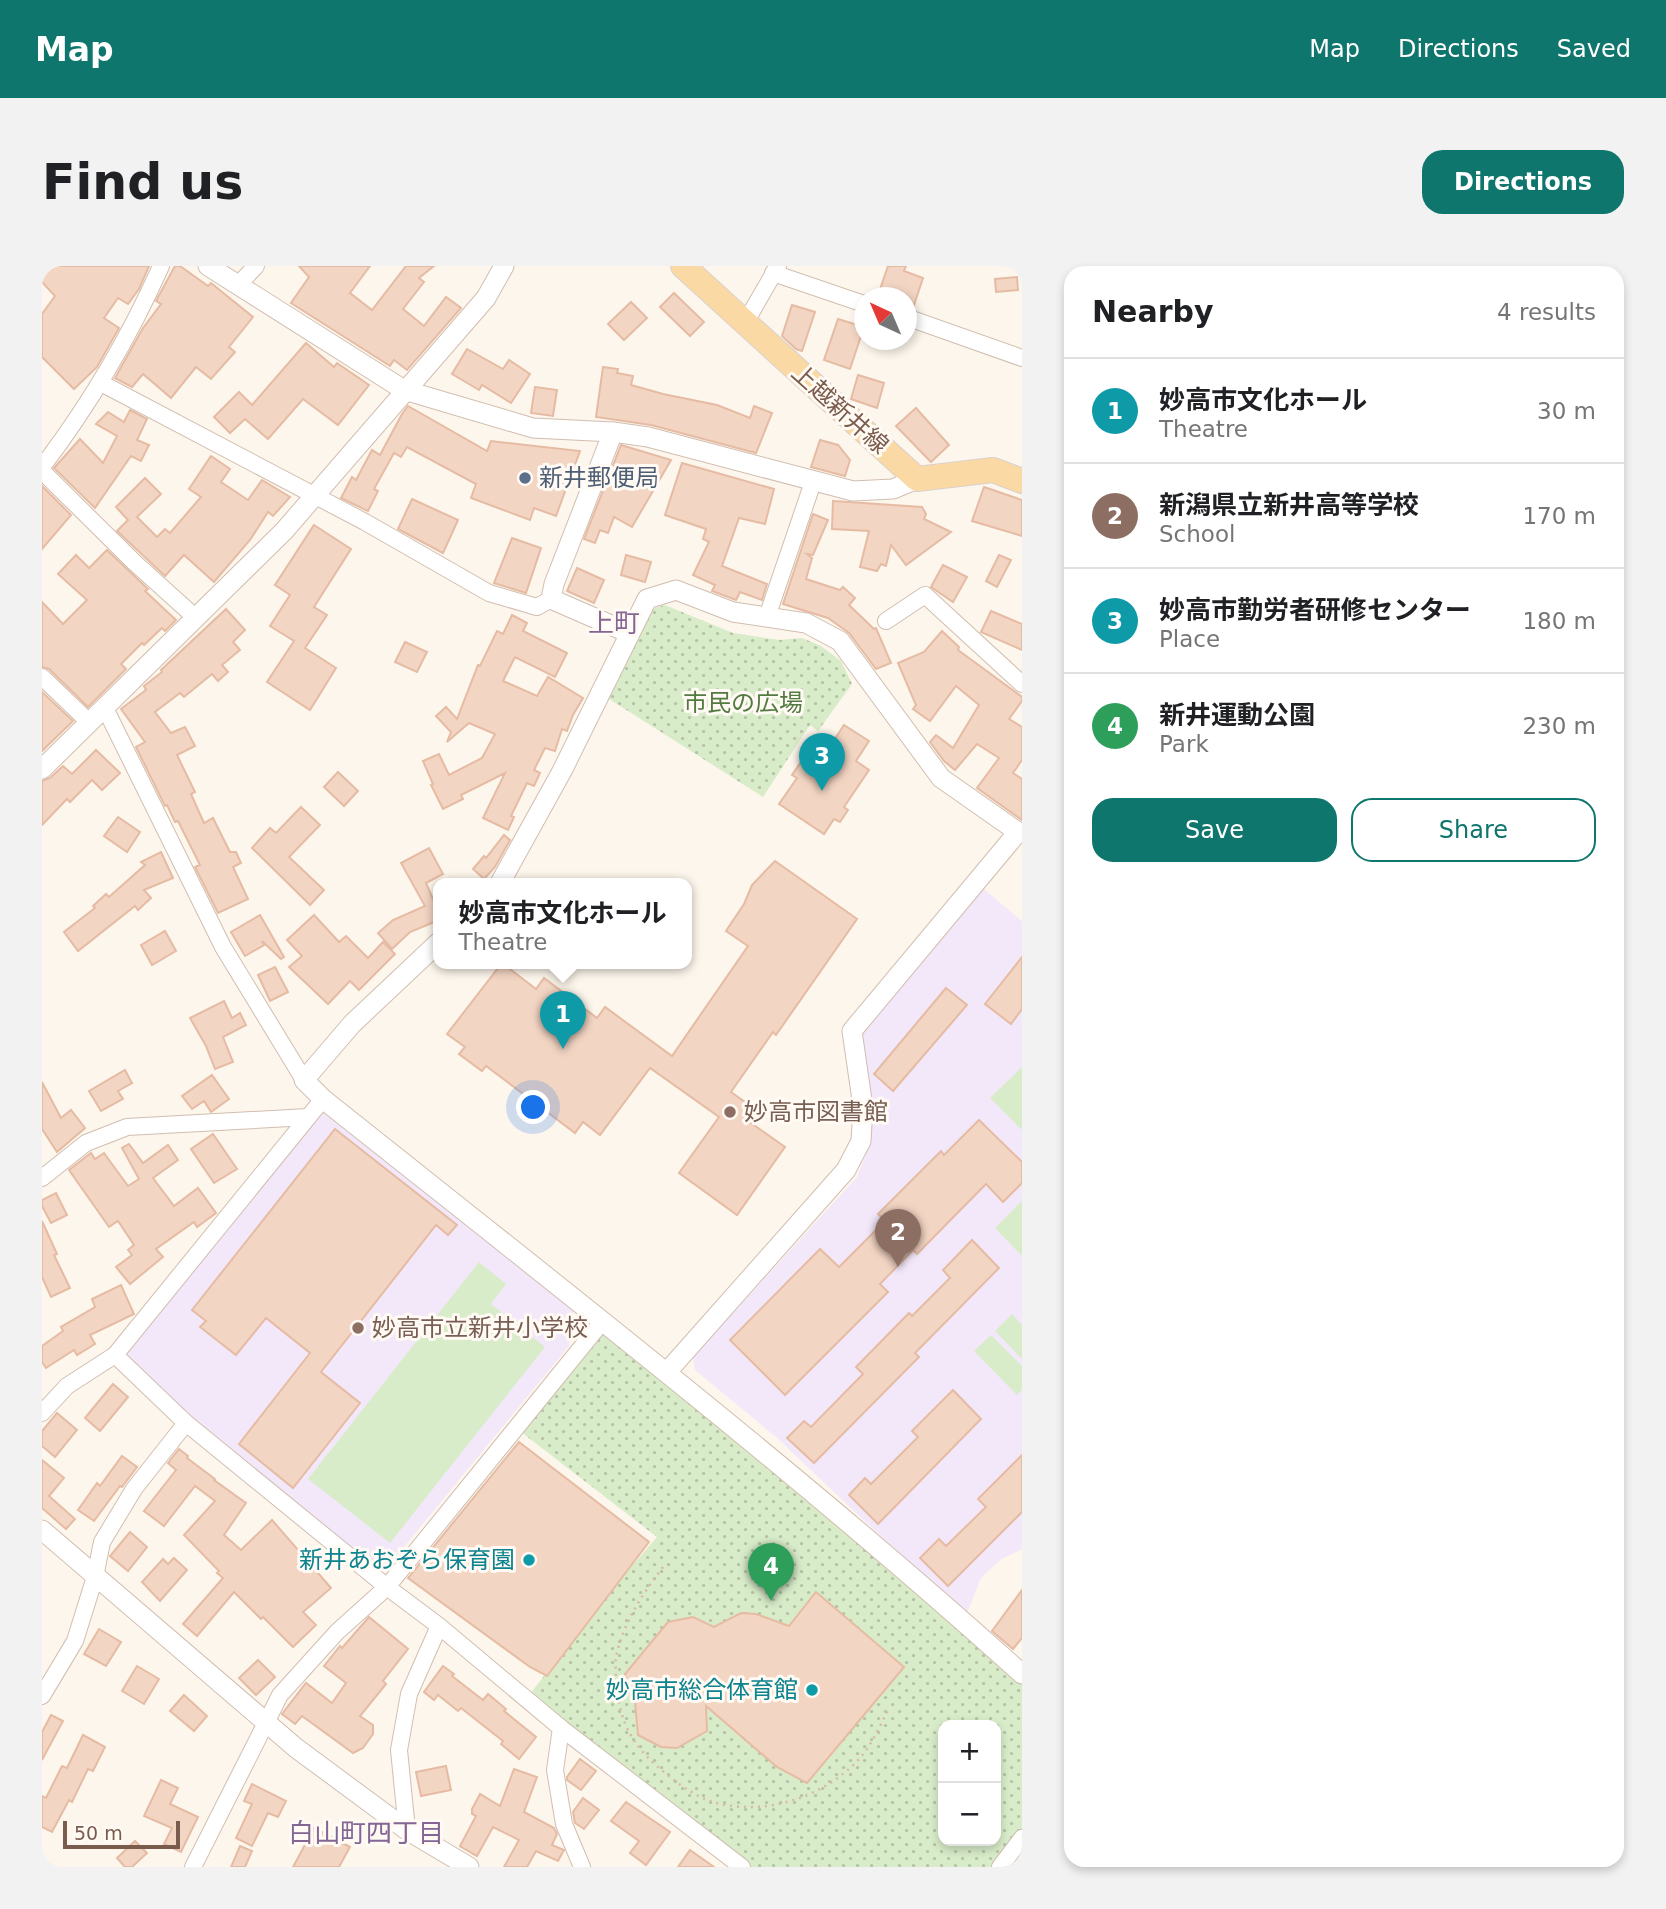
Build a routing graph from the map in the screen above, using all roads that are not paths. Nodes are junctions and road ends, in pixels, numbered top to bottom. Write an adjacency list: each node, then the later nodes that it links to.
1 (161, 266): 12 (street)
2 (208, 266): 7 (street)
3 (256, 266): 7 (street)
4 (504, 266): 13 (street)
5 (683, 266): 10 (main road, 上越新井線)
6 (776, 270): 8 (street); 10 (street)
7 (238, 285): 13 (street)
8 (854, 300)
9 (917, 321): 11 (street)
10 (745, 323): 16 (main road, 上越新井線)
11 (1022, 358)
12 (101, 383): 15 (street); 19 (street)
13 (404, 390): 14 (street); 19 (street)
14 (612, 432): 18 (street); 20 (street)
15 (42, 469): 22 (street)
16 (917, 479): 17 (main road); 18 (street)
17 (1022, 481)
18 (813, 482): 21 (street)
19 (314, 496): 20 (street); 22 (street)
20 (551, 599): 24 (street)
21 (767, 617): 24 (street); 30 (street)
22 (196, 618): 27 (street)
23 (886, 621): 26 (street)
24 (629, 633): 31 (street)
25 (42, 677): 28 (street)
26 (1022, 684)
27 (105, 708): 28 (street); 33 (street)
28 (90, 723): 29 (street)
29 (42, 769)
30 (1021, 831): 39 (street)
31 (503, 878)
32 (433, 948): 33 (street)
33 (304, 1080): 34 (street)
34 (323, 1099): 35 (street); 37 (street)
35 (308, 1117): 36 (street); 38 (street)
36 (42, 1178)
37 (602, 1322): 39 (street); 44 (street)
38 (115, 1355): 40 (street); 41 (street)
39 (667, 1373): 46 (street)
40 (42, 1413)
41 (186, 1423): 43 (street); 44 (street)
42 (42, 1531): 43 (street)
43 (95, 1577): 47 (street); 48 (street)
44 (387, 1587): 45 (street); 48 (street)
45 (439, 1626): 49 (street); 50 (street)
46 (1022, 1674)
47 (42, 1696)
48 (265, 1721): 50 (street); 53 (street)
49 (561, 1728): 54 (street); 55 (street)
50 (407, 1830): 52 (street)
51 (1022, 1838): 56 (street)
52 (457, 1864)
53 (193, 1867)
54 (582, 1867)
55 (743, 1867)
56 (1000, 1867)

